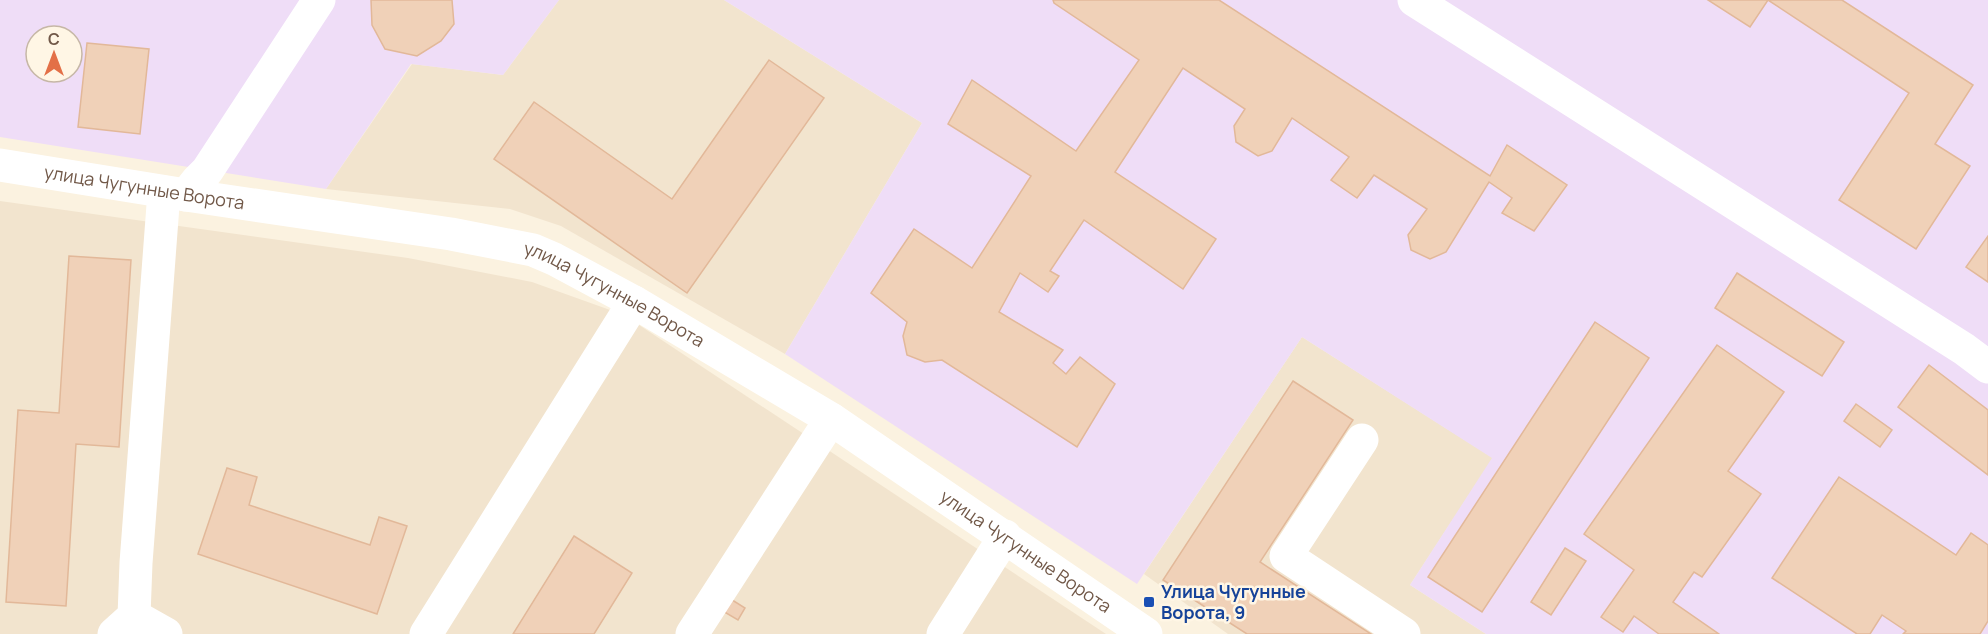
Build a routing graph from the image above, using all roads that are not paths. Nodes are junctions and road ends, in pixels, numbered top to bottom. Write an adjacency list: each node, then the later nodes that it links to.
1 (319, 0): 4 (street)
2 (1414, 0): 6 (street)
3 (0, 165): 4 (street, улица Чугунные Ворота)
4 (175, 193): 5 (street, улица Чугунные Ворота); 10 (street)
5 (634, 302): 7 (street, улица Чугунные Ворота); 12 (street)
6 (1988, 367)
7 (831, 419): 9 (street, улица Чугунные Ворота); 13 (street)
8 (1362, 440): 16 (street)
9 (1005, 536): 14 (street); 15 (street, улица Чугунные Ворота)
10 (124, 625): 11 (street)
11 (166, 634)
12 (426, 634)
13 (692, 634)
14 (943, 634)
15 (1146, 634)
16 (1404, 634)

